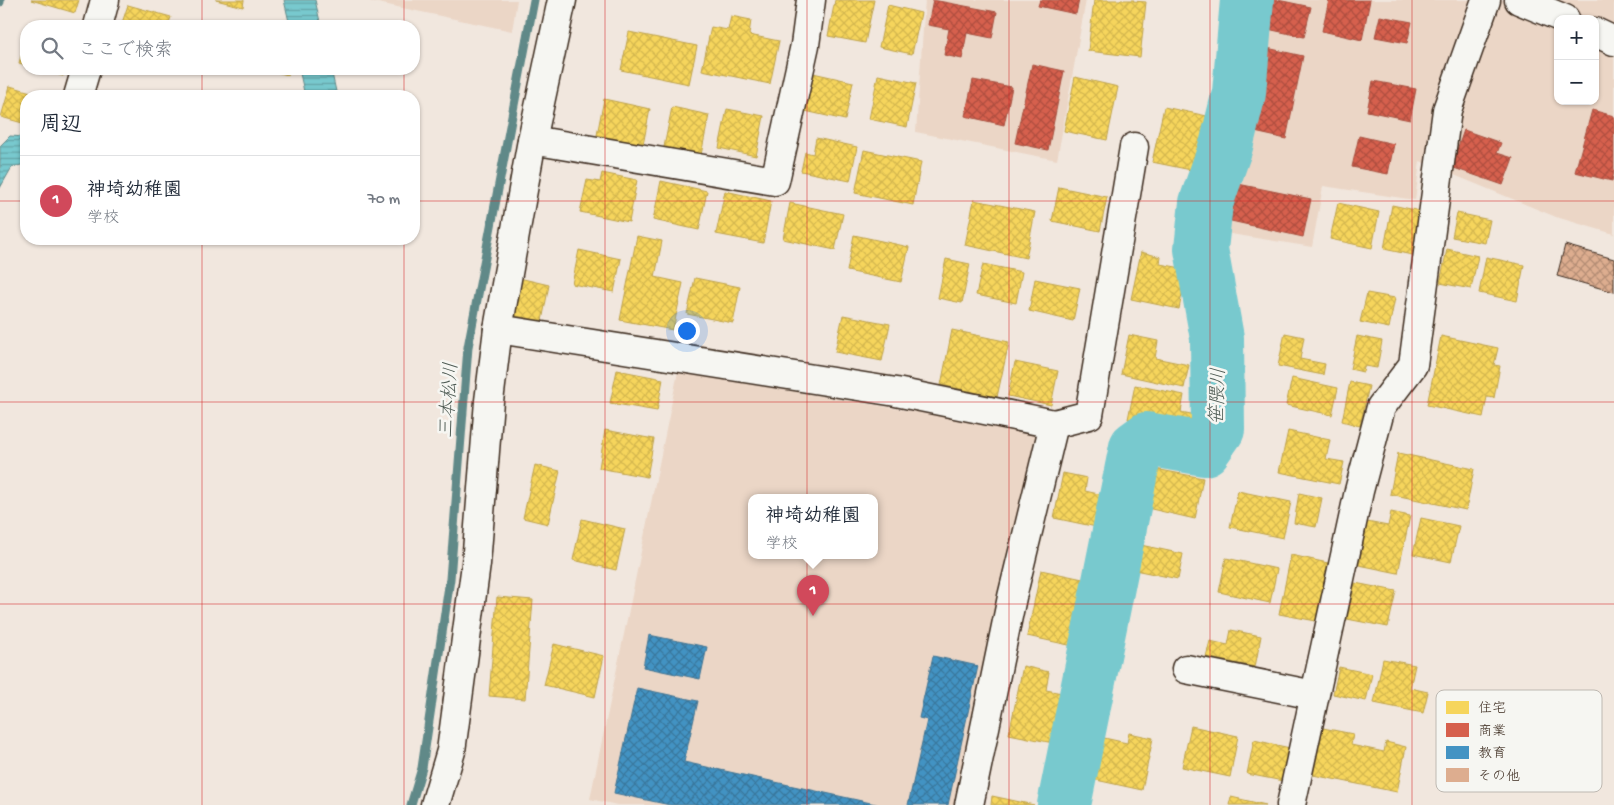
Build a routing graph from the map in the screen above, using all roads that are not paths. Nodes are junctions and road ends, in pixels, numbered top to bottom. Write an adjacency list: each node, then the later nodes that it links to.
1 (105, 0): 7 (main road)
2 (562, 0): 12 (main road)
3 (811, 0): 12 (main road)
4 (1486, 0): 17 (main road)
5 (1518, 0): 6 (main road)
6 (1561, 11)
7 (100, 20)
8 (1599, 34): 9 (main road)
9 (1614, 41)
10 (84, 75): 11 (main road)
11 (80, 90)
12 (532, 140): 14 (main road)
13 (1134, 147): 15 (main road)
14 (498, 329): 15 (main road); 18 (main road)
15 (1054, 424): 19 (main road)
16 (1186, 668): 17 (main road)
17 (1314, 696): 20 (main road)
18 (435, 805)
19 (969, 805)
20 (1291, 805)

